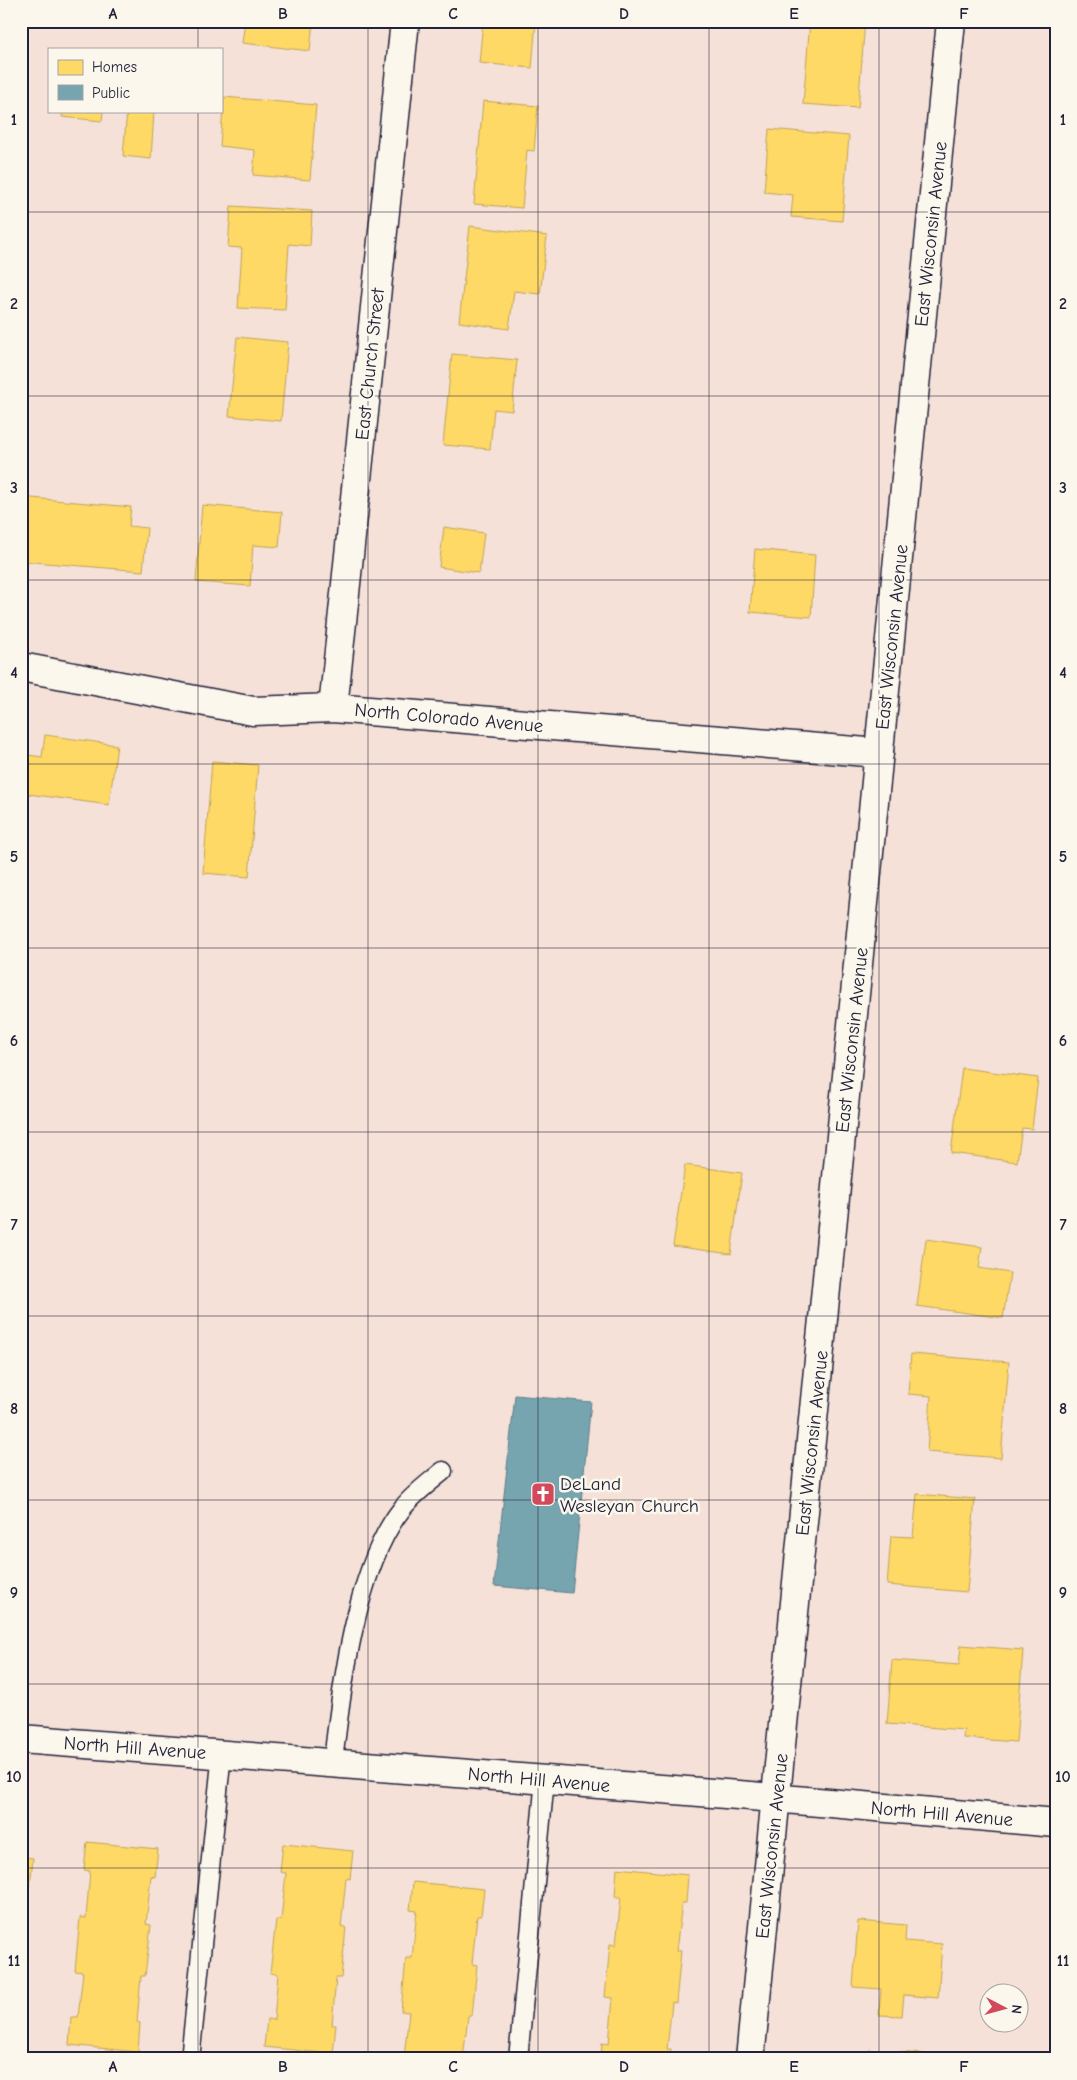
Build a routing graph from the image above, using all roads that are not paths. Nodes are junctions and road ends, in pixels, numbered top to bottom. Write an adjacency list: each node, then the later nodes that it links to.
1 (405, 21): 4 (street, East Church Street)
2 (951, 21): 5 (street, East Wisconsin Avenue)
3 (21, 666): 4 (street, North Colorado Avenue)
4 (333, 708): 5 (street, North Colorado Avenue)
5 (879, 753): 11 (street, East Wisconsin Avenue)
6 (443, 1471): 9 (lane)
7 (21, 1739): 8 (street, North Hill Avenue)
8 (222, 1753): 9 (street, North Hill Avenue); 13 (lane)
9 (333, 1762): 10 (street, North Hill Avenue)
10 (545, 1779): 11 (street, North Hill Avenue); 14 (lane)
11 (776, 1798): 12 (street, North Hill Avenue); 15 (street, East Wisconsin Avenue)
12 (1056, 1823)
13 (190, 2059)
14 (518, 2059)
15 (750, 2059)

